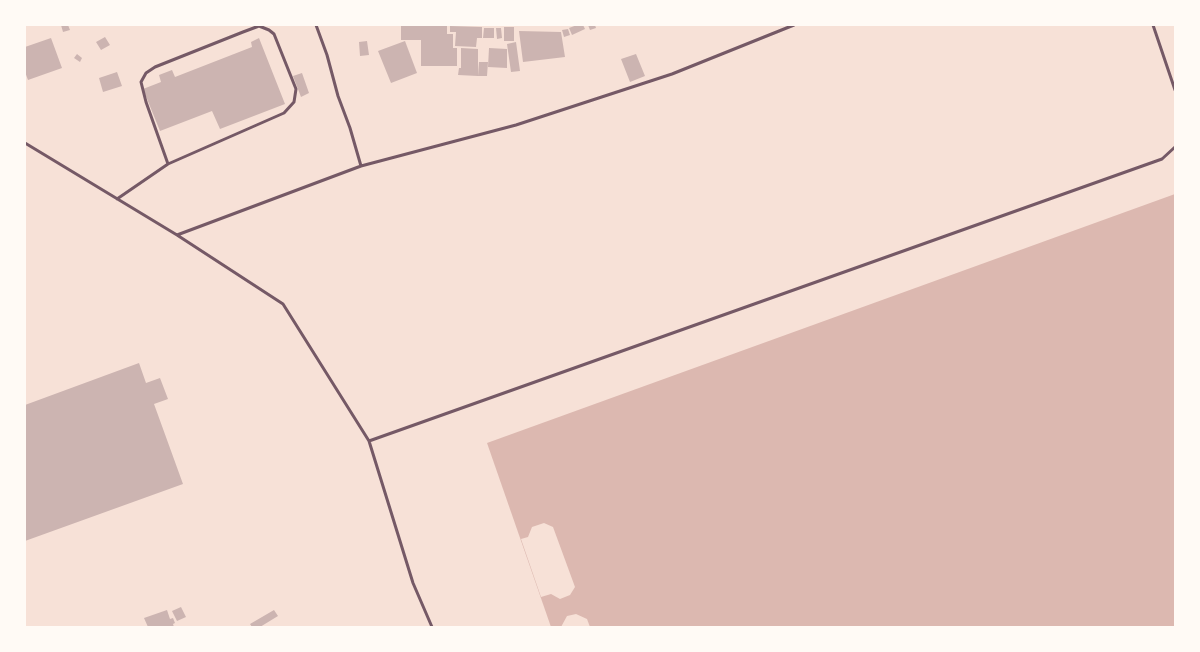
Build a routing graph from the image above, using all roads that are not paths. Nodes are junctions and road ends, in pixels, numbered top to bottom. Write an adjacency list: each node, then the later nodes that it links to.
1 (316, 25): 8 (lane)
2 (794, 25): 8 (lane)
3 (1153, 25): 4 (lane)
4 (1175, 90)
5 (25, 143): 9 (lane)
6 (1175, 147): 11 (lane)
7 (168, 164): 7 (lane); 9 (lane)
8 (361, 166): 10 (lane)
9 (117, 199): 10 (lane)
10 (177, 235): 11 (lane)
11 (369, 441): 12 (lane)
12 (432, 627)

